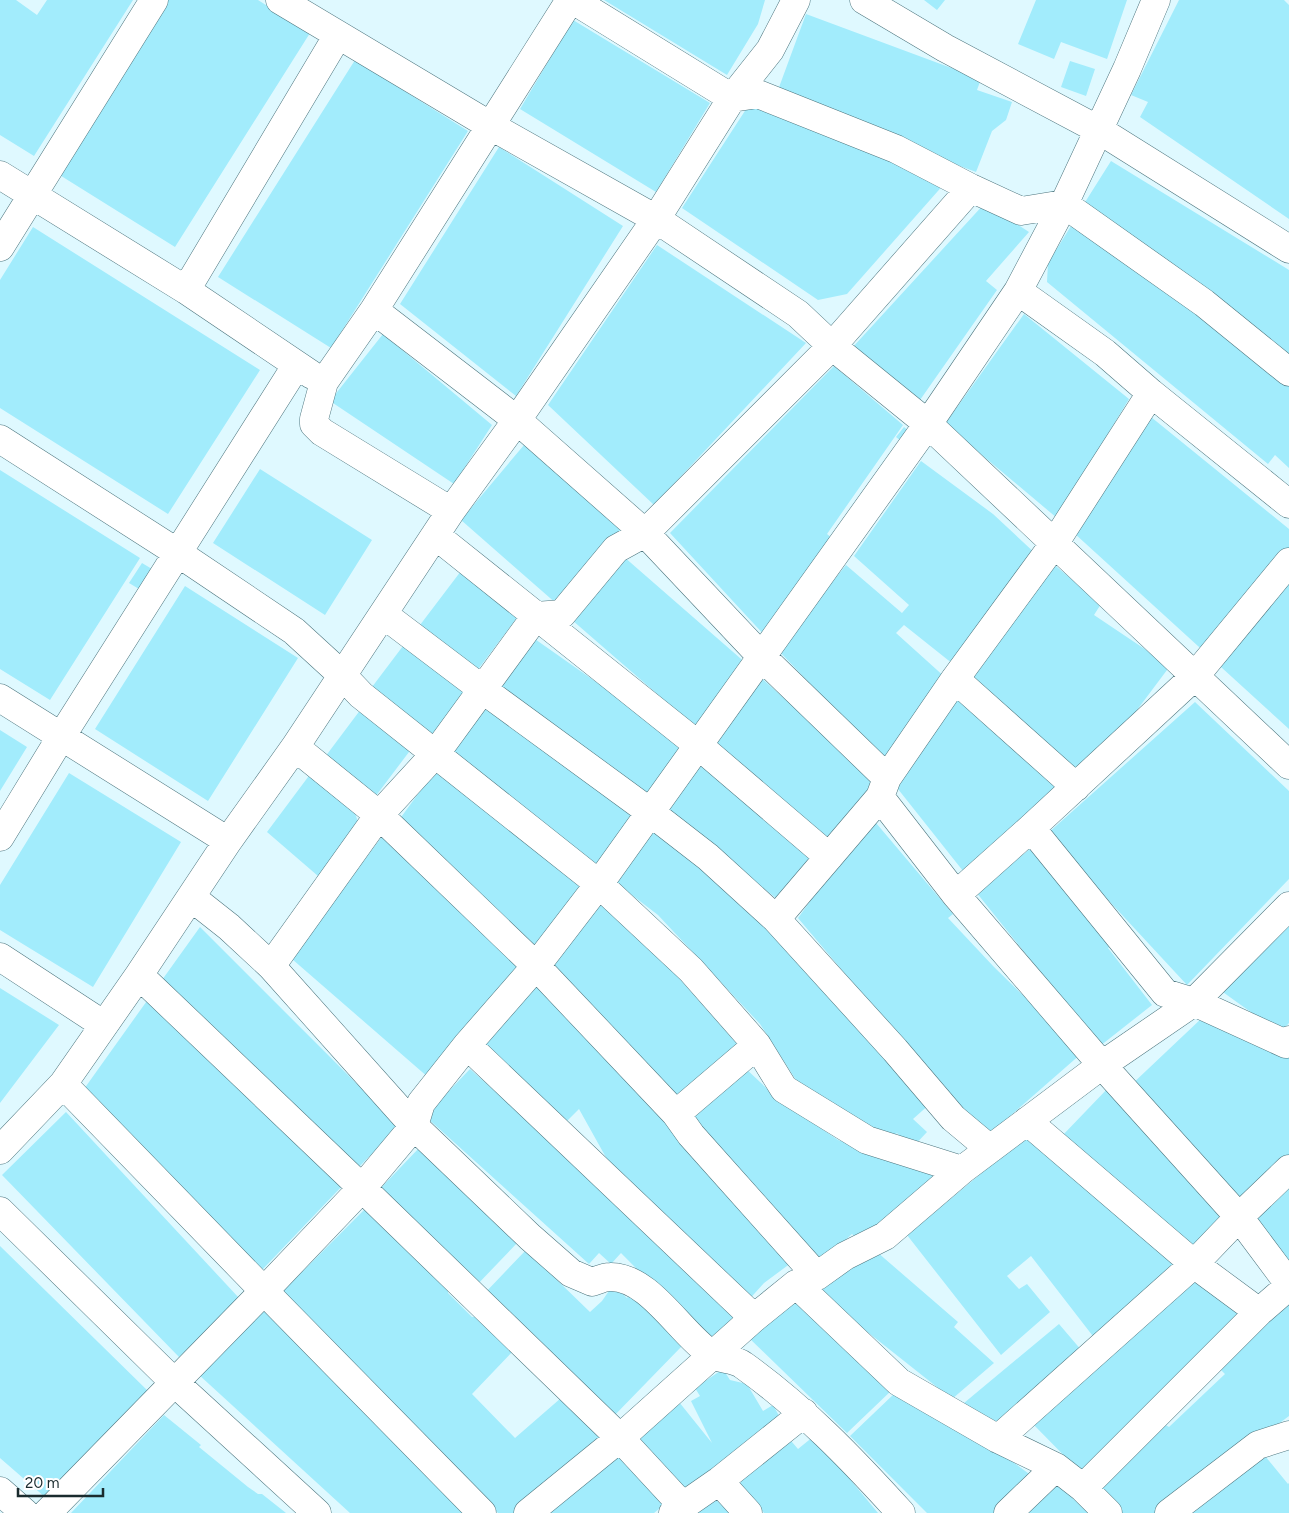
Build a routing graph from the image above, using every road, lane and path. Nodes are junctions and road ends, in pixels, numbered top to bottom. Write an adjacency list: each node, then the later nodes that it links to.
1 (154, 0): 13 (street)
2 (280, 0): 7 (street)
3 (572, 0): 8 (street); 9 (street)
4 (796, 0): 8 (street)
5 (864, 0): 10 (street)
6 (1156, 0): 10 (street)
7 (338, 35): 9 (street); 18 (street)
8 (732, 98): 12 (street); 15 (street)
9 (491, 126): 15 (street); 20 (street)
10 (1099, 130): 14 (street); 17 (street)
11 (0, 175): 13 (street)
12 (971, 188): 14 (street); 21 (street)
13 (32, 195): 16 (street); 18 (street)
14 (1064, 204): 19 (street); 23 (street)
15 (656, 219): 21 (street); 26 (street)
16 (0, 247)
17 (1289, 249)
18 (186, 290): 22 (street)
19 (1018, 291): 25 (street); 27 (street)
20 (374, 310): 24 (street); 26 (street)
21 (832, 346): 27 (street); 31 (street)
22 (296, 366): 24 (street); 34 (street)
23 (1289, 372)
24 (324, 382): 30 (street)
25 (1151, 393): 29 (street); 33 (street)
26 (517, 420): 30 (street); 31 (street)
27 (928, 424): 33 (street); 38 (street)
28 (0, 439): 34 (street)
29 (1289, 504)
30 (451, 511): 32 (street)
31 (645, 532): 37 (street); 38 (street)
32 (435, 535): 36 (street); 37 (street)
33 (1054, 544): 40 (street); 41 (street)
34 (178, 553): 39 (street); 44 (street)
35 (1289, 562): 40 (street)
36 (383, 614): 39 (street); 42 (street)
37 (536, 616): 42 (street); 45 (street)
38 (761, 656): 45 (street); 50 (street)
39 (342, 675): 46 (street); 47 (street)
40 (1195, 676): 48 (street); 49 (street)
41 (955, 679): 49 (street); 50 (street)
42 (482, 689): 47 (street); 51 (street)
43 (0, 698): 44 (street)
44 (61, 737): 54 (street); 55 (street)
45 (698, 745): 51 (street); 56 (street)
46 (294, 746): 52 (street); 55 (street)
47 (436, 753): 52 (street); 57 (street)
48 (1289, 765)
49 (1076, 787): 53 (street)
50 (884, 788): 56 (street); 58 (street)
51 (650, 812): 57 (street); 61 (street)
52 (379, 816): 63 (street); 64 (street)
53 (1031, 828): 58 (street); 66 (street)
54 (0, 838)
55 (228, 841): 59 (street)
56 (829, 857): 61 (street)
57 (599, 884): 64 (street); 70 (street)
58 (956, 895): 71 (street)
59 (191, 897): 63 (street); 65 (street)
60 (1289, 906): 66 (street)
61 (776, 919): 76 (street)
62 (0, 957): 67 (street)
63 (271, 966): 75 (street)
64 (536, 966): 69 (street); 73 (street)
65 (139, 975): 67 (street); 80 (street)
66 (1194, 1002): 68 (street); 71 (street)
67 (104, 1025): 72 (street)
68 (1289, 1040)
69 (467, 1045): 75 (street); 88 (street)
70 (756, 1045): 73 (street); 79 (street)
71 (1102, 1064): 74 (street); 82 (street)
72 (63, 1084): 77 (street); 86 (street)
73 (676, 1114): 84 (street)
74 (1027, 1121): 76 (street); 83 (street)
75 (414, 1126): 80 (street); 89 (street)
76 (990, 1149): 79 (street)
77 (0, 1150)
78 (1289, 1169): 82 (street)
79 (962, 1170): 84 (street)
80 (362, 1188): 86 (street); 93 (street)
81 (0, 1211): 90 (street)
82 (1239, 1217): 83 (street); 85 (street)
83 (1194, 1264): 87 (street); 94 (street)
84 (806, 1280): 88 (street); 94 (street)
85 (1289, 1285): 87 (street)
86 (264, 1291): 90 (street); 103 (street)
87 (1260, 1312): 97 (street)
88 (754, 1318): 89 (street)
89 (712, 1355): 91 (street); 93 (street)
90 (174, 1382): 101 (street); 102 (street)
91 (804, 1412): 96 (street); 106 (street)
92 (1289, 1435): 109 (street)
93 (620, 1438): 99 (street); 104 (street)
94 (998, 1439): 95 (street)
95 (1056, 1467): 97 (street); 107 (street)
96 (719, 1481): 99 (street); 105 (street)
97 (1084, 1488): 108 (street)
98 (0, 1491): 100 (street)
99 (678, 1509)
100 (25, 1513)
101 (47, 1513)
102 (318, 1513)
103 (482, 1513)
104 (528, 1513)
105 (748, 1513)
106 (901, 1513)
107 (1008, 1513)
108 (1108, 1513)
109 (1169, 1513)

